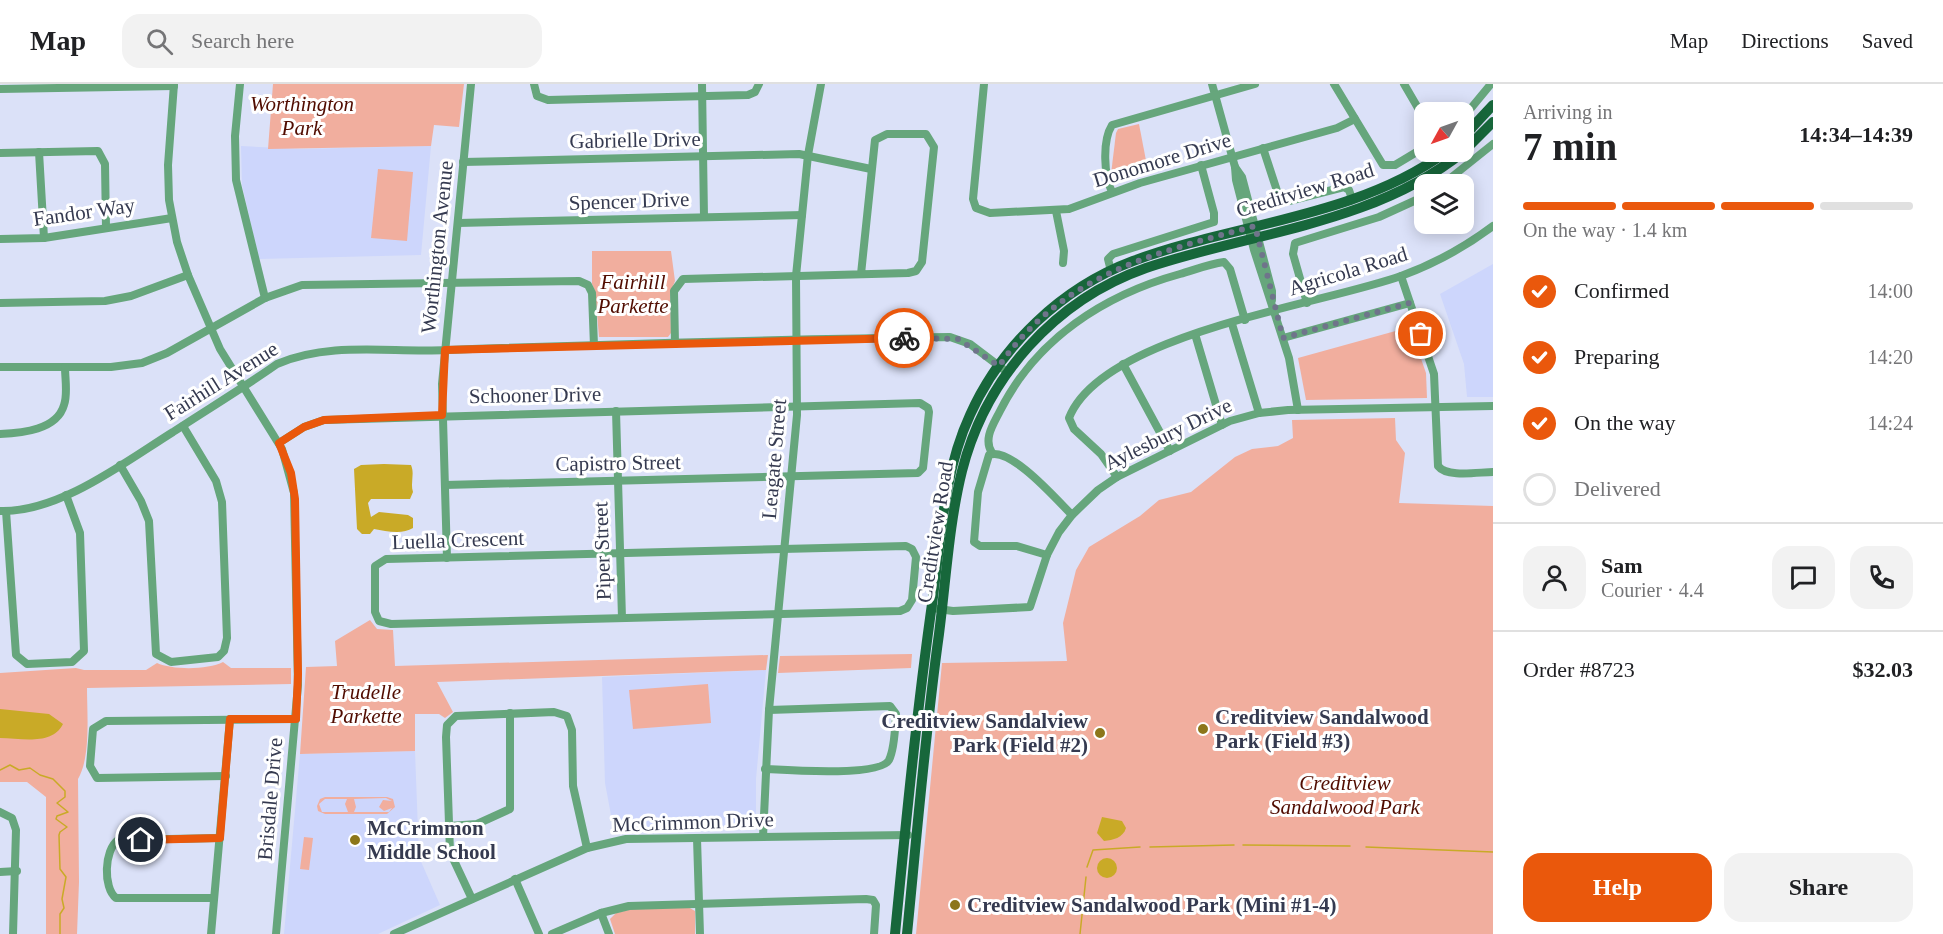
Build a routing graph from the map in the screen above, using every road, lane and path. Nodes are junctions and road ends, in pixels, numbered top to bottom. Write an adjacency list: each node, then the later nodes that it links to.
1 (240, 84): 64 (street)
2 (471, 84): 34 (street, Worthington Avenue)
3 (534, 84): 18 (street)
4 (702, 84): 18 (street)
5 (759, 84): 18 (street)
6 (821, 84): 31 (street, Leagate Street)
7 (984, 84): 44 (street, Donomore Drive)
8 (1212, 84): 17 (street)
9 (1255, 84): 17 (street)
10 (1334, 84): 22 (street)
11 (1491, 84): 20 (street)
12 (174, 85): 15 (street); 48 (street, Brisdale Drive)
13 (1407, 85): 19 (street)
14 (47, 86): 15 (street); 16 (street)
15 (107, 86)
16 (0, 89)
17 (1215, 95): 32 (street); 40 (street)
18 (701, 96): 33 (street)
19 (1416, 102)
20 (1474, 105)
21 (1493, 105): 24 (main road)
22 (1355, 119): 27 (street, Donomore Drive); 30 (street)
23 (1493, 122): 25 (main road, Creditview Road)
24 (1474, 126)
25 (1474, 141)
26 (1493, 144): 39 (street)
27 (1263, 148): 32 (street, Donomore Drive); 42 (street)
28 (39, 152): 29 (street); 52 (street); 55 (street)
29 (0, 153)
30 (1414, 154)
31 (808, 155): 33 (street, Gabrielle Drive); 38 (street, Gabrielle Drive); 45 (street, Leagate Street)
32 (1232, 156): 37 (street, Donomore Drive); 53 (street)
33 (702, 157): 34 (street, Gabrielle Drive); 47 (street)
34 (464, 162): 50 (street, Worthington Avenue)
35 (1429, 162): 41 (main road, Creditview Road)
36 (1449, 162): 53 (main road, Creditview Road)
37 (1201, 165): 40 (street, Donomore Drive); 49 (street)
38 (871, 169): 59 (street); 59 (street)
39 (1456, 174)
40 (1112, 192): 44 (street, Donomore Drive)
41 (1352, 199): 42 (street); 46 (main road, Creditview Road)
42 (1289, 201): 46 (street)
43 (1414, 201): 66 (street)
44 (1056, 211): 57 (street)
45 (802, 215): 47 (street, Spencer Drive); 61 (street, Leagate Street)
46 (1293, 216): 53 (main road, Creditview Road)
47 (704, 217): 50 (street, Spencer Drive)
48 (172, 218): 52 (street, Fandor Way); 60 (street, Brisdale Drive)
49 (1214, 222): 54 (street); 58 (street)
50 (458, 223): 63 (street, Worthington Avenue)
51 (1493, 226): 62 (street, Agricola Road)
52 (106, 228): 55 (street, Fandor Way)
53 (1253, 232): 54 (main road, Creditview Road); 68 (street); 81 (main road, Creditview Road)
54 (1218, 236): 58 (main road, Creditview Road)
55 (44, 238): 56 (street, Fandor Way)
56 (0, 239)
57 (1063, 263)
58 (1111, 271): 81 (main road, Creditview Road)
59 (861, 274): 61 (street)
60 (188, 275): 65 (street); 71 (street, Brisdale Drive)
61 (796, 276): 74 (street, Leagate Street); 75 (street)
62 (1401, 276): 66 (street, Agricola Road); 67 (street)
63 (452, 284): 64 (street); 76 (street); 77 (street, Worthington Avenue)
64 (265, 298): 71 (street)
65 (0, 303)
66 (1307, 303): 68 (street, Agricola Road)
67 (1410, 303): 73 (street); 85 (street)
68 (1276, 312): 69 (street, Agricola Road); 73 (street)
69 (1245, 320): 70 (street, Agricola Road); 95 (street)
70 (1232, 324): 72 (street, Agricola Road); 88 (street)
71 (210, 327): 80 (street); 82 (street, Brisdale Drive)
72 (1195, 334): 78 (street, Agricola Road); 90 (street)
73 (1283, 338): 86 (street)
74 (796, 341): 75 (street, Fairhill Avenue); 81 (street, Fairhill Avenue); 83 (street, Leagate Street)
75 (675, 344): 76 (street, Fairhill Avenue)
76 (594, 346): 77 (street, Fairhill Avenue)
77 (445, 350): 82 (street, Fairhill Avenue); 89 (street, Worthington Avenue)
78 (1123, 364): 94 (street); 99 (street, Agricola Road)
79 (0, 367): 80 (street)
80 (65, 367): 92 (street)
81 (1003, 369): 109 (main road, Creditview Road)
82 (244, 388): 91 (street, Fairhill Avenue); 93 (street, Brisdale Drive)
83 (798, 406): 87 (street, Schooner Drive); 98 (street, Leagate Street); 98 (street, Schooner Drive)
84 (1493, 406): 85 (street, Aylesbury Drive)
85 (1436, 407): 86 (street, Aylesbury Drive); 97 (street)
86 (1298, 410): 88 (street, Aylesbury Drive)
87 (616, 411): 89 (street, Schooner Drive); 100 (street, Piper Street)
88 (1259, 413): 90 (street, Aylesbury Drive)
89 (442, 415): 93 (street, Schooner Drive); 101 (street, Worthington Avenue)
90 (1222, 425): 94 (street, Aylesbury Drive)
91 (183, 426): 96 (street, Fairhill Avenue); 96 (street)
92 (0, 434)
93 (279, 443): 115 (street, Brisdale Drive)
94 (1170, 451): 99 (street, Aylesbury Drive)
95 (992, 453): 104 (street); 107 (street)
96 (120, 465): 102 (street, Fairhill Avenue)
97 (1493, 472)
98 (792, 476): 100 (street, Capistro Street); 105 (street, Leagate Street)
99 (1117, 477): 104 (street, Aylesbury Drive)
100 (618, 481): 101 (street, Capistro Street); 106 (street, Piper Street)
101 (445, 485): 108 (street, Worthington Avenue)
102 (66, 495): 103 (street, Fairhill Avenue); 103 (street)
103 (3, 511)
104 (1072, 515): 107 (street, Aylesbury Drive)
105 (785, 549): 106 (street, Luella Crescent); 110 (street, Leagate Street); 110 (street, Luella Crescent)
106 (620, 553): 108 (street, Luella Crescent); 111 (street, Piper Street)
107 (1047, 555): 109 (street, Aylesbury Drive)
108 (447, 558): 111 (street, Luella Crescent)
109 (937, 609): 120 (main road, Creditview Road); 121 (main road, Creditview Road)
110 (777, 614): 111 (street, Luella Crescent); 112 (street, Leagate Street)
111 (622, 618)
112 (769, 710): 116 (street, Leagate Street); 116 (street)
113 (510, 713): 119 (street); 119 (street); 125 (street)
114 (230, 719): 115 (street); 117 (street); 117 (street)
115 (296, 719): 135 (street, Brisdale Drive)
116 (765, 769): 122 (street, Leagate Street)
117 (226, 776): 123 (street)
118 (0, 812): 126 (street)
119 (449, 826): 130 (street)
120 (904, 834): 121 (street, McCrimmon Drive); 122 (street, McCrimmon Drive); 142 (main road, Creditview Road)
121 (917, 836): 143 (main road, Creditview Road)
122 (764, 837): 124 (street, McCrimmon Drive)
123 (220, 838): 129 (street); 129 (street)
124 (697, 838): 125 (street, McCrimmon Drive); 131 (street)
125 (587, 848): 128 (street, McCrimmon Drive)
126 (17, 871): 127 (street); 133 (street)
127 (0, 872)
128 (515, 879): 130 (street, McCrimmon Drive); 137 (street)
129 (214, 898): 134 (street)
130 (472, 898): 136 (street, McCrimmon Drive)
131 (699, 904): 132 (street); 140 (street); 141 (street)
132 (601, 913): 138 (street); 139 (street)
133 (13, 934)
134 (211, 934)
135 (276, 934)
136 (394, 934)
137 (538, 934)
138 (552, 934)
139 (609, 934)
140 (700, 934)
141 (874, 934)
142 (895, 934)
143 (907, 934)

